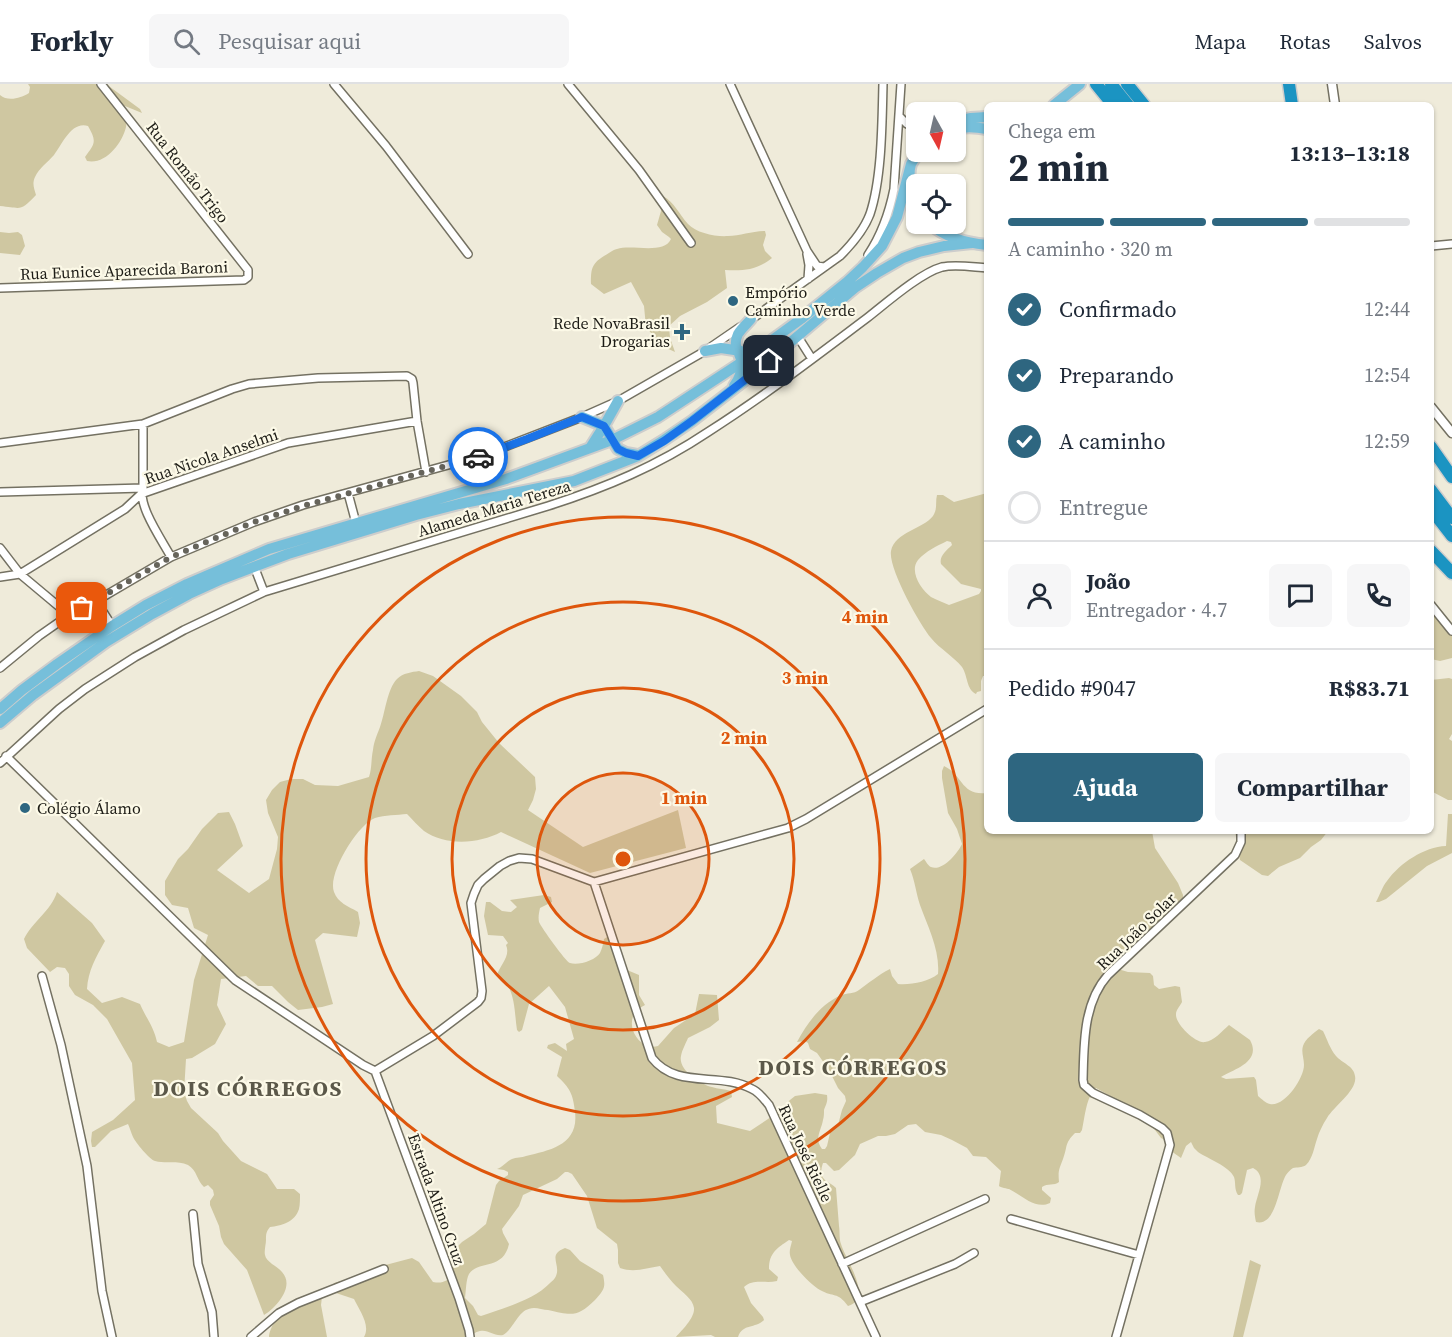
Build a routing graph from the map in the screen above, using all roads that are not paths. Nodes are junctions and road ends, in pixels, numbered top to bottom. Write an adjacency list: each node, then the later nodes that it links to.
1 (101, 84): 39 (street, Rua Romão Trigo)
2 (334, 84): 35 (street)
3 (568, 84): 29 (street)
4 (730, 84): 34 (street)
5 (883, 84): 36 (street)
6 (901, 84): 20 (street)
7 (1080, 84): 13 (main road)
8 (1094, 84): 14 (highway); 15 (highway)
9 (1111, 84): 16 (highway)
10 (1127, 84): 17 (highway)
11 (1289, 84): 18 (highway)
12 (1332, 84): 19 (street)
13 (1058, 102)
14 (1104, 102)
15 (1110, 102)
16 (1126, 102)
17 (1142, 102)
18 (1292, 102)
19 (1335, 102)
20 (899, 116): 23 (street); 37 (street)
21 (984, 117): 22 (main road)
22 (966, 119)
23 (906, 122)
24 (966, 127): 25 (main road)
25 (984, 129)
26 (911, 164): 27 (main road); 37 (main road)
27 (910, 174)
28 (945, 234): 30 (main road)
29 (691, 243)
30 (972, 243): 32 (main road); 43 (main road)
31 (1452, 244): 33 (street)
32 (984, 245)
33 (1434, 246)
34 (807, 251): 36 (street); 40 (street)
35 (468, 254)
36 (824, 267): 40 (street)
37 (863, 267): 46 (main road)
38 (984, 268): 47 (street, Alameda Maria Tereza)
39 (248, 278): 41 (street, Rua Eunice Aparecida Baroni)
40 (808, 279): 42 (street)
41 (0, 288)
42 (751, 319): 44 (street); 45 (main road)
43 (798, 337): 47 (street); 49 (main road)
44 (705, 351): 45 (main road); 50 (street)
45 (737, 351): 46 (main road); 48 (main road)
46 (753, 352): 48 (main road)
47 (812, 359): 64 (street, Alameda Maria Tereza)
48 (742, 362): 49 (main road); 57 (main road)
49 (734, 387): 61 (main road)
50 (618, 401): 52 (street); 55 (main road)
51 (1434, 411): 56 (street)
52 (582, 417): 55 (main road); 63 (street)
53 (417, 421): 54 (street); 63 (street); 66 (street, Rua Nicola Anselmi)
54 (143, 424): 58 (street); 66 (street)
55 (604, 426): 57 (main road); 59 (main road)
56 (1452, 433)
57 (612, 440): 59 (main road); 61 (main road)
58 (0, 443)
59 (590, 448): 72 (main road)
60 (1434, 451): 65 (highway)
61 (638, 456): 62 (main road)
62 (624, 461): 64 (street); 77 (main road)
63 (426, 472): 68 (street)
64 (630, 476): 81 (street, Alameda Maria Tereza)
65 (1452, 477)
66 (142, 491): 67 (street); 76 (street); 79 (street, Rua Nicola Anselmi)
67 (0, 492)
68 (348, 493): 72 (street); 76 (street)
69 (1434, 494): 71 (highway)
70 (1434, 513): 73 (highway)
71 (1452, 518)
72 (356, 523): 85 (main road)
73 (1452, 536)
74 (0, 548): 79 (street)
75 (1434, 554): 78 (highway)
76 (171, 557): 82 (street)
77 (254, 566): 81 (street); 90 (main road)
78 (1452, 573)
79 (20, 574): 80 (street, Rua Nicola Anselmi); 84 (street)
80 (0, 578)
81 (264, 592): 91 (street, Alameda Maria Tereza)
82 (96, 601): 84 (street); 85 (street)
83 (1434, 610): 86 (street)
84 (69, 615): 87 (street)
85 (112, 626): 88 (main road)
86 (1452, 631)
87 (0, 668)
88 (0, 709)
89 (984, 711): 94 (street)
90 (0, 723)
91 (6, 756): 92 (street, Alameda Maria Tereza); 96 (street)
92 (0, 763)
93 (1241, 834): 101 (street, Rua João Solar)
94 (594, 882): 96 (street); 102 (street, Rua José Rielle)
95 (42, 976): 105 (street)
96 (375, 1071): 108 (street, Estrada Altino Cruz)
97 (985, 1198): 102 (street)
98 (193, 1214): 106 (street)
99 (1011, 1219): 101 (street)
100 (974, 1253): 104 (street)
101 (1139, 1255): 110 (street, Rua João Solar)
102 (842, 1264): 104 (street, Rua José Rielle)
103 (384, 1269): 107 (street)
104 (860, 1302): 109 (street, Rua José Rielle)
105 (112, 1337)
106 (214, 1337)
107 (251, 1337)
108 (470, 1337)
109 (876, 1337)
110 (1116, 1337)

